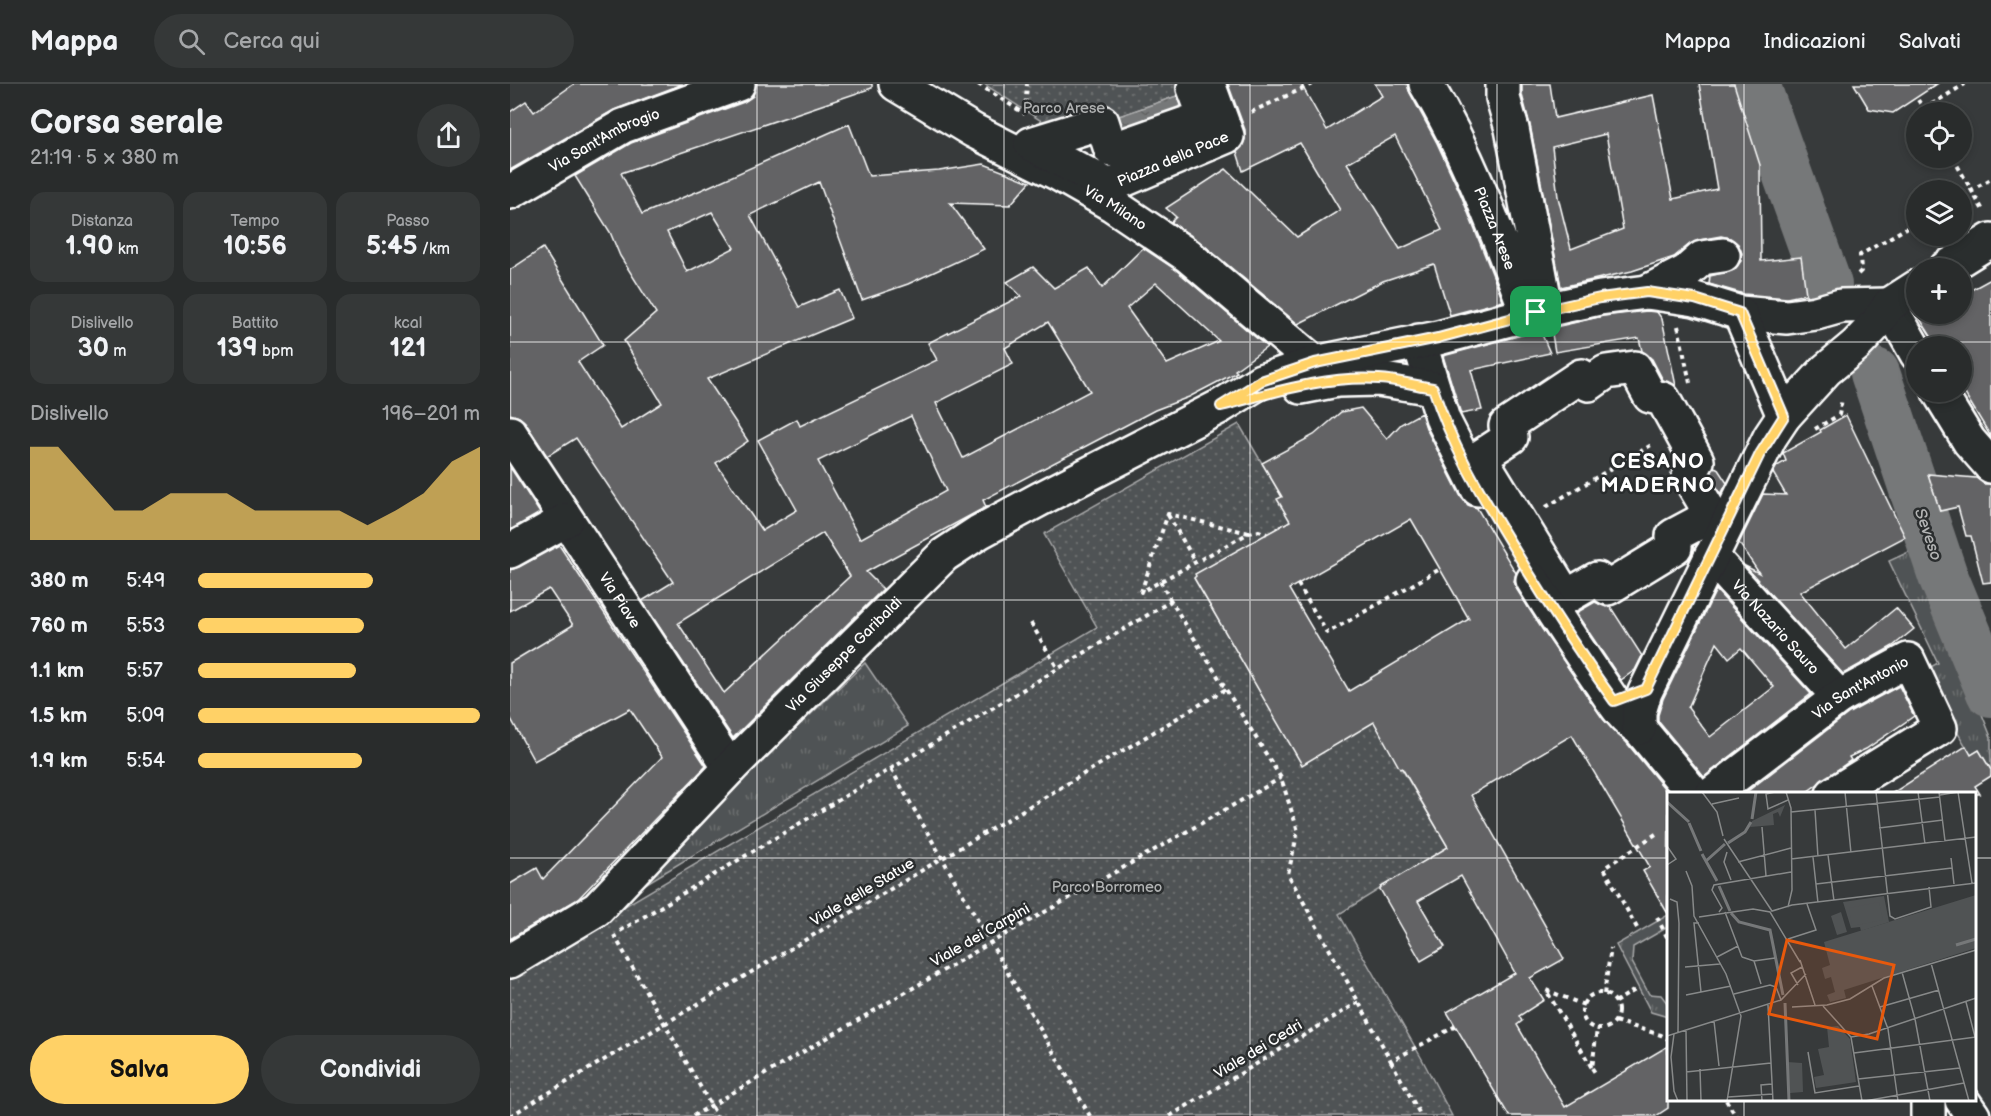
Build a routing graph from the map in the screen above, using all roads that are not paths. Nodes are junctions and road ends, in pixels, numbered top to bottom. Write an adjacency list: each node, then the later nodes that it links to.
1 (738, 84): 6 (street, Via Sant'Ambrogio)
2 (896, 84): 17 (street, Via Milano)
3 (1206, 84): 3 (street, Piazza della Pace)
4 (1426, 84): 12 (street, Piazza Arese)
5 (1503, 84): 12 (street, Piazza Arese)
6 (510, 192)
7 (1989, 228): 9 (street)
8 (1723, 255): 10 (street)
9 (1957, 258)
10 (1661, 294): 12 (street, Via Giuseppe Garibaldi); 14 (street)
11 (1906, 294): 13 (street)
12 (1534, 303): 16 (street, Via Giuseppe Garibaldi)
13 (1888, 305): 14 (street); 15 (street); 21 (street)
14 (1740, 313): 21 (street)
15 (1906, 336)
16 (1419, 341): 17 (street, Via Giuseppe Garibaldi); 18 (street)
17 (1315, 363): 20 (street, Via Giuseppe Garibaldi)
18 (1433, 388): 20 (street, Via Giuseppe Garibaldi); 30 (street)
19 (1945, 402): 23 (street)
20 (1221, 406): 32 (street, Via Giuseppe Garibaldi)
21 (1784, 416): 27 (street)
22 (510, 433): 24 (street, Via Piave)
23 (1991, 466)
24 (566, 520): 26 (street); 32 (street, Via Piave)
25 (1519, 522): 25 (street)
26 (510, 551)
27 (1711, 556): 28 (street); 29 (street, Via Nazario Sauro)
28 (1646, 689): 30 (street); 31 (street)
29 (1839, 697): 34 (street, Via Sant'Antonio); 35 (street, Via Sant'Antonio)
30 (1614, 701): 31 (street)
31 (1639, 729): 33 (street)
32 (730, 768): 36 (street, Via Giuseppe Garibaldi)
33 (1692, 792)
34 (1715, 792)
35 (1836, 792)
36 (510, 961)
37 (1963, 1101): 38 (street)
38 (1973, 1116)

